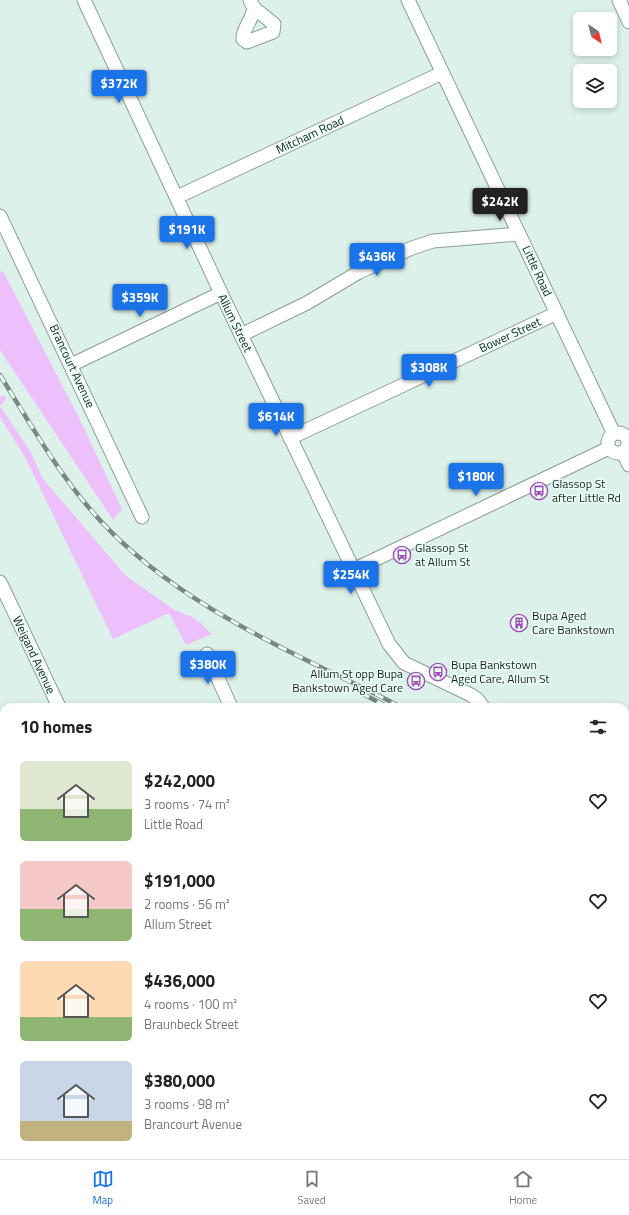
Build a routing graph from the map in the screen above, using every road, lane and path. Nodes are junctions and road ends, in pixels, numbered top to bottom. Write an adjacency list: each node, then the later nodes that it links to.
1 (84, 0): 6 (street, Allum Street)
2 (408, 0): 5 (street, Little Road)
3 (619, 0): 4 (street)
4 (629, 22)
5 (442, 73): 6 (street, Mitcham Road); 8 (street, Little Road)
6 (177, 196): 9 (street, Allum Street)
7 (0, 216): 12 (street, Brancourt Avenue)
8 (519, 234): 10 (street, Little Road); 11 (street)
9 (221, 293): 11 (street, Allum Street); 12 (street)
10 (557, 313): 13 (street, Little Road); 14 (street, Bower Street)
11 (241, 334): 14 (street, Allum Street)
12 (71, 365): 19 (street, Brancourt Avenue)
13 (614, 434): 15 (street); 16 (street)
14 (290, 438): 20 (street, Allum Street)
15 (628, 438): 17 (street)
16 (610, 448): 17 (street); 20 (street)
17 (623, 452): 18 (street)
18 (629, 465)
19 (142, 517)
20 (353, 570): 25 (street, Allum Street)
21 (0, 582): 23 (street, Weigand Avenue)
22 (207, 654): 24 (street)
23 (57, 703)
24 (229, 703)
25 (480, 703)

